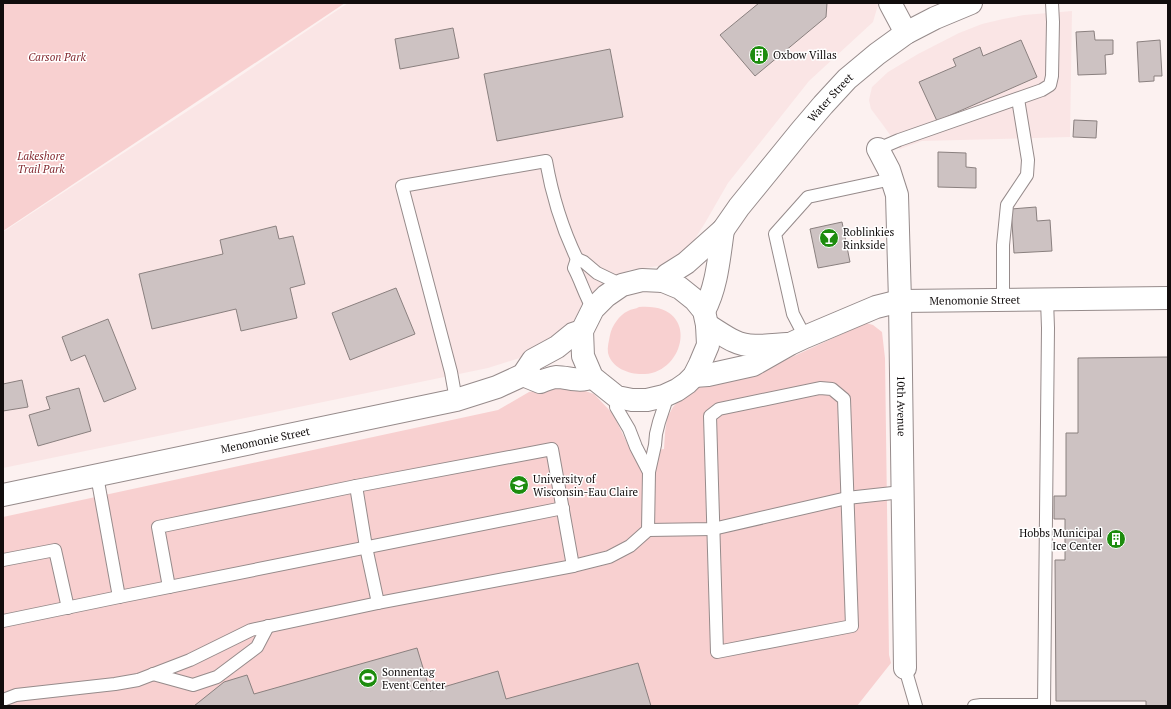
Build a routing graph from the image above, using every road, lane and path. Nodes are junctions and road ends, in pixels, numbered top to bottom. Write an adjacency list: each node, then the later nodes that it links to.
1 (890, 3): 4 (main road)
2 (971, 3): 4 (main road, Water Street)
3 (1052, 3): 5 (lane)
4 (906, 33): 8 (main road, Water Street)
5 (1018, 99): 6 (lane); 13 (lane)
6 (878, 149): 7 (main road, 10th Avenue)
7 (892, 179): 15 (main road, 10th Avenue); 19 (lane)
8 (723, 230): 10 (main road, Water Street); 17 (main road, Water Street)
9 (577, 259): 11 (lane); 16 (lane); 25 (lane)
10 (663, 281): 11 (main road); 17 (main road)
11 (622, 285): 16 (main road)
12 (1168, 298): 14 (main road, Menomonie Street)
13 (1003, 300): 14 (main road, Menomonie Street); 15 (main road, Menomonie Street)
14 (1047, 300): 48 (lane)
15 (900, 301): 19 (main road, Menomonie Street); 29 (main road, 10th Avenue)
16 (593, 309): 18 (main road)
17 (705, 318): 19 (main road, Menomonie Street); 21 (main road)
18 (582, 331): 20 (main road, Menomonie Street); 22 (main road)
19 (797, 341): 21 (main road, Menomonie Street)
20 (523, 375): 22 (main road); 25 (main road, Menomonie Street)
21 (694, 376): 23 (main road)
22 (592, 377): 24 (main road)
23 (664, 396): 24 (main road); 26 (lane)
24 (617, 397): 26 (lane)
25 (456, 400): 27 (main road, Menomonie Street)
26 (649, 472): 34 (lane)
27 (97, 476): 30 (main road, Menomonie Street); 39 (lane)
28 (356, 486): 32 (lane); 35 (lane); 38 (lane)
29 (902, 492): 31 (lane); 44 (main road, 10th Avenue)
30 (3, 495)
31 (847, 498): 33 (lane); 33 (lane); 33 (lane)
32 (563, 508): 35 (lane); 37 (lane)
33 (713, 529): 34 (lane)
34 (648, 530): 37 (lane)
35 (366, 547): 38 (lane); 40 (lane)
36 (3, 560): 41 (lane)
37 (573, 566): 40 (lane)
38 (169, 587): 39 (lane)
39 (119, 596): 41 (lane)
40 (378, 603): 43 (lane)
41 (68, 608): 42 (lane)
42 (3, 621)
43 (268, 626): 45 (lane); 45 (lane)
44 (904, 668): 47 (lane)
45 (154, 674): 46 (lane)
46 (3, 700)
47 (916, 706)
48 (974, 706)

